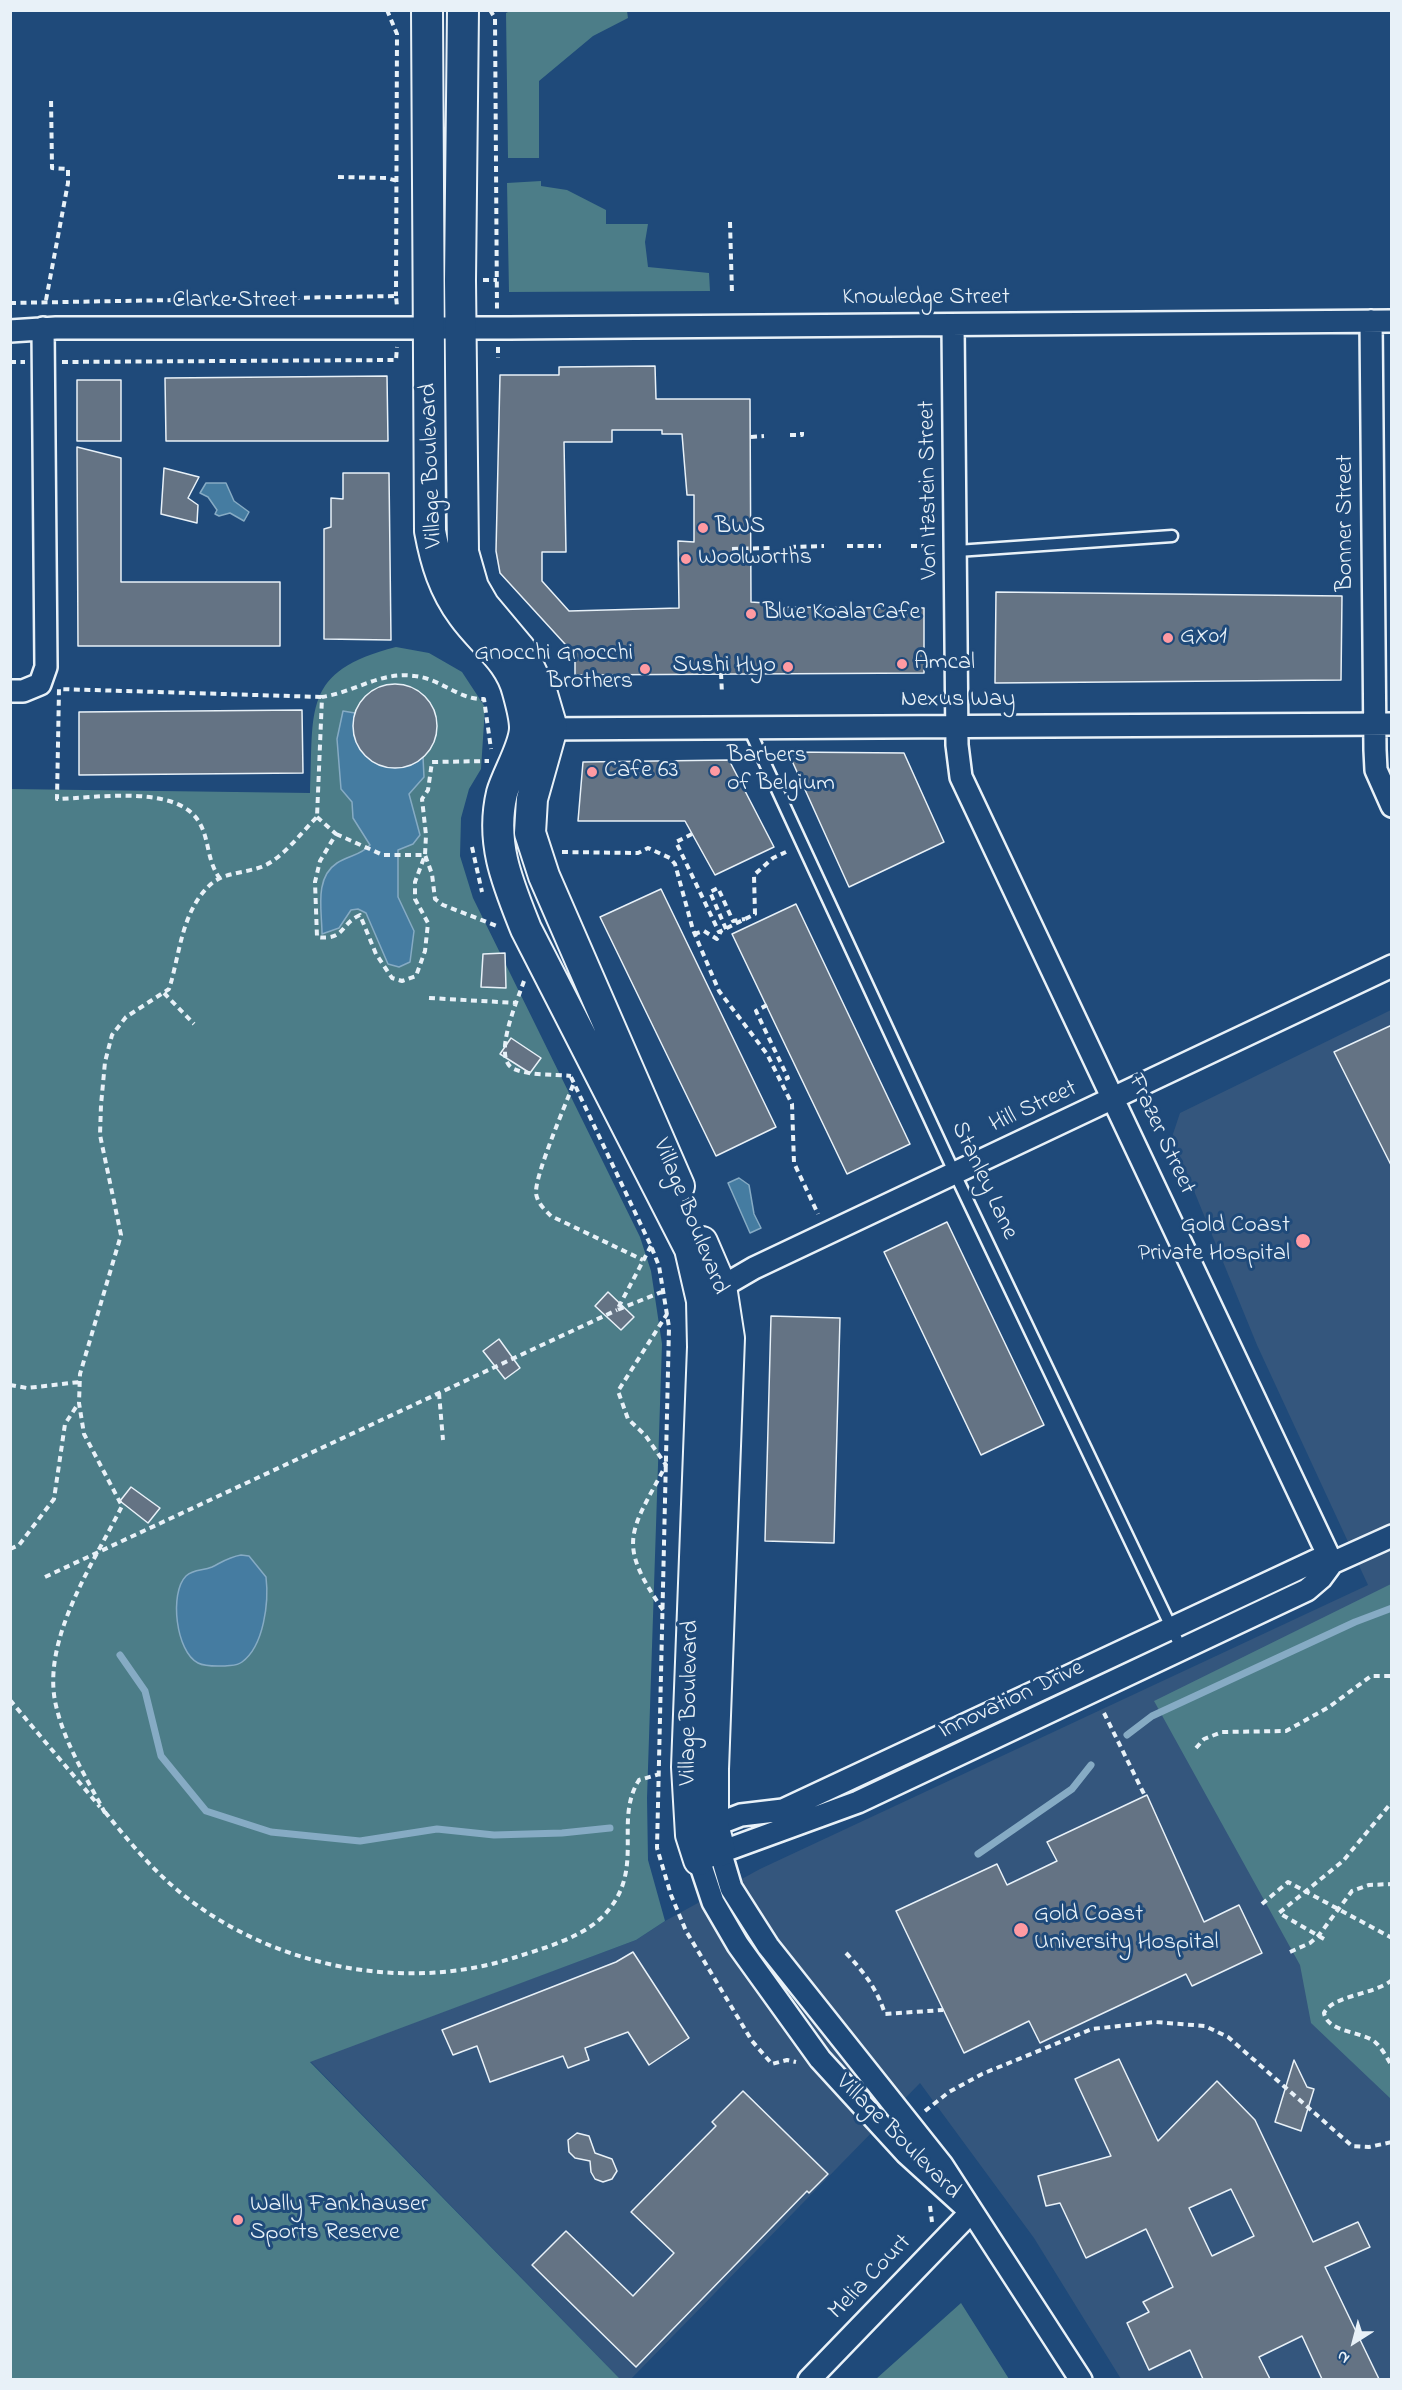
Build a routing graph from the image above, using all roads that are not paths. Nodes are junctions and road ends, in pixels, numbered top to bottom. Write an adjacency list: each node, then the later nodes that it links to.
1 (427, 10): 5 (street, Village Boulevard)
2 (464, 10): 6 (street, Village Boulevard)
3 (1381, 321): 4 (street, Knowledge Street); 12 (street, Bonner Street)
4 (953, 325): 6 (street, Knowledge Street); 10 (street, Von Itzstein Street)
5 (429, 326): 6 (street, Clarke Street); 7 (street, Clarke Street); 14 (street, Village Boulevard)
6 (460, 327): 14 (street, Village Boulevard)
7 (43, 328): 8 (street, Clarke Street); 11 (street)
8 (10, 331)
9 (1172, 536): 10 (lane)
10 (957, 551): 13 (street, Von Itzstein Street)
11 (10, 691)
12 (1383, 724): 13 (street, Nexus Way); 16 (street)
13 (957, 726): 15 (street, Nexus Way); 18 (street, Frazer Street)
14 (539, 729): 15 (street, Nexus Way); 20 (street, Village Boulevard)
15 (749, 729): 19 (lane, Stanley Lane)
16 (1392, 806)
17 (1392, 966): 18 (street, Hill Street)
18 (1114, 1099): 19 (street, Hill Street); 22 (street, Frazer Street)
19 (956, 1173): 20 (street, Hill Street); 23 (lane, Stanley Lane)
20 (712, 1293): 25 (street, Village Boulevard)
21 (1392, 1536): 22 (street, Innovation Drive)
22 (1332, 1563): 23 (street, Innovation Drive); 24 (street, Innovation Drive)
23 (1173, 1629): 24 (lane, Stanley Lane); 25 (street, Innovation Drive)
24 (1182, 1650): 25 (street, Innovation Drive)
25 (706, 1843): 26 (street, Village Boulevard); 26 (street, Village Boulevard)
26 (971, 2212): 27 (street, Melia Court); 28 (street)
27 (809, 2379)
28 (1081, 2379)

